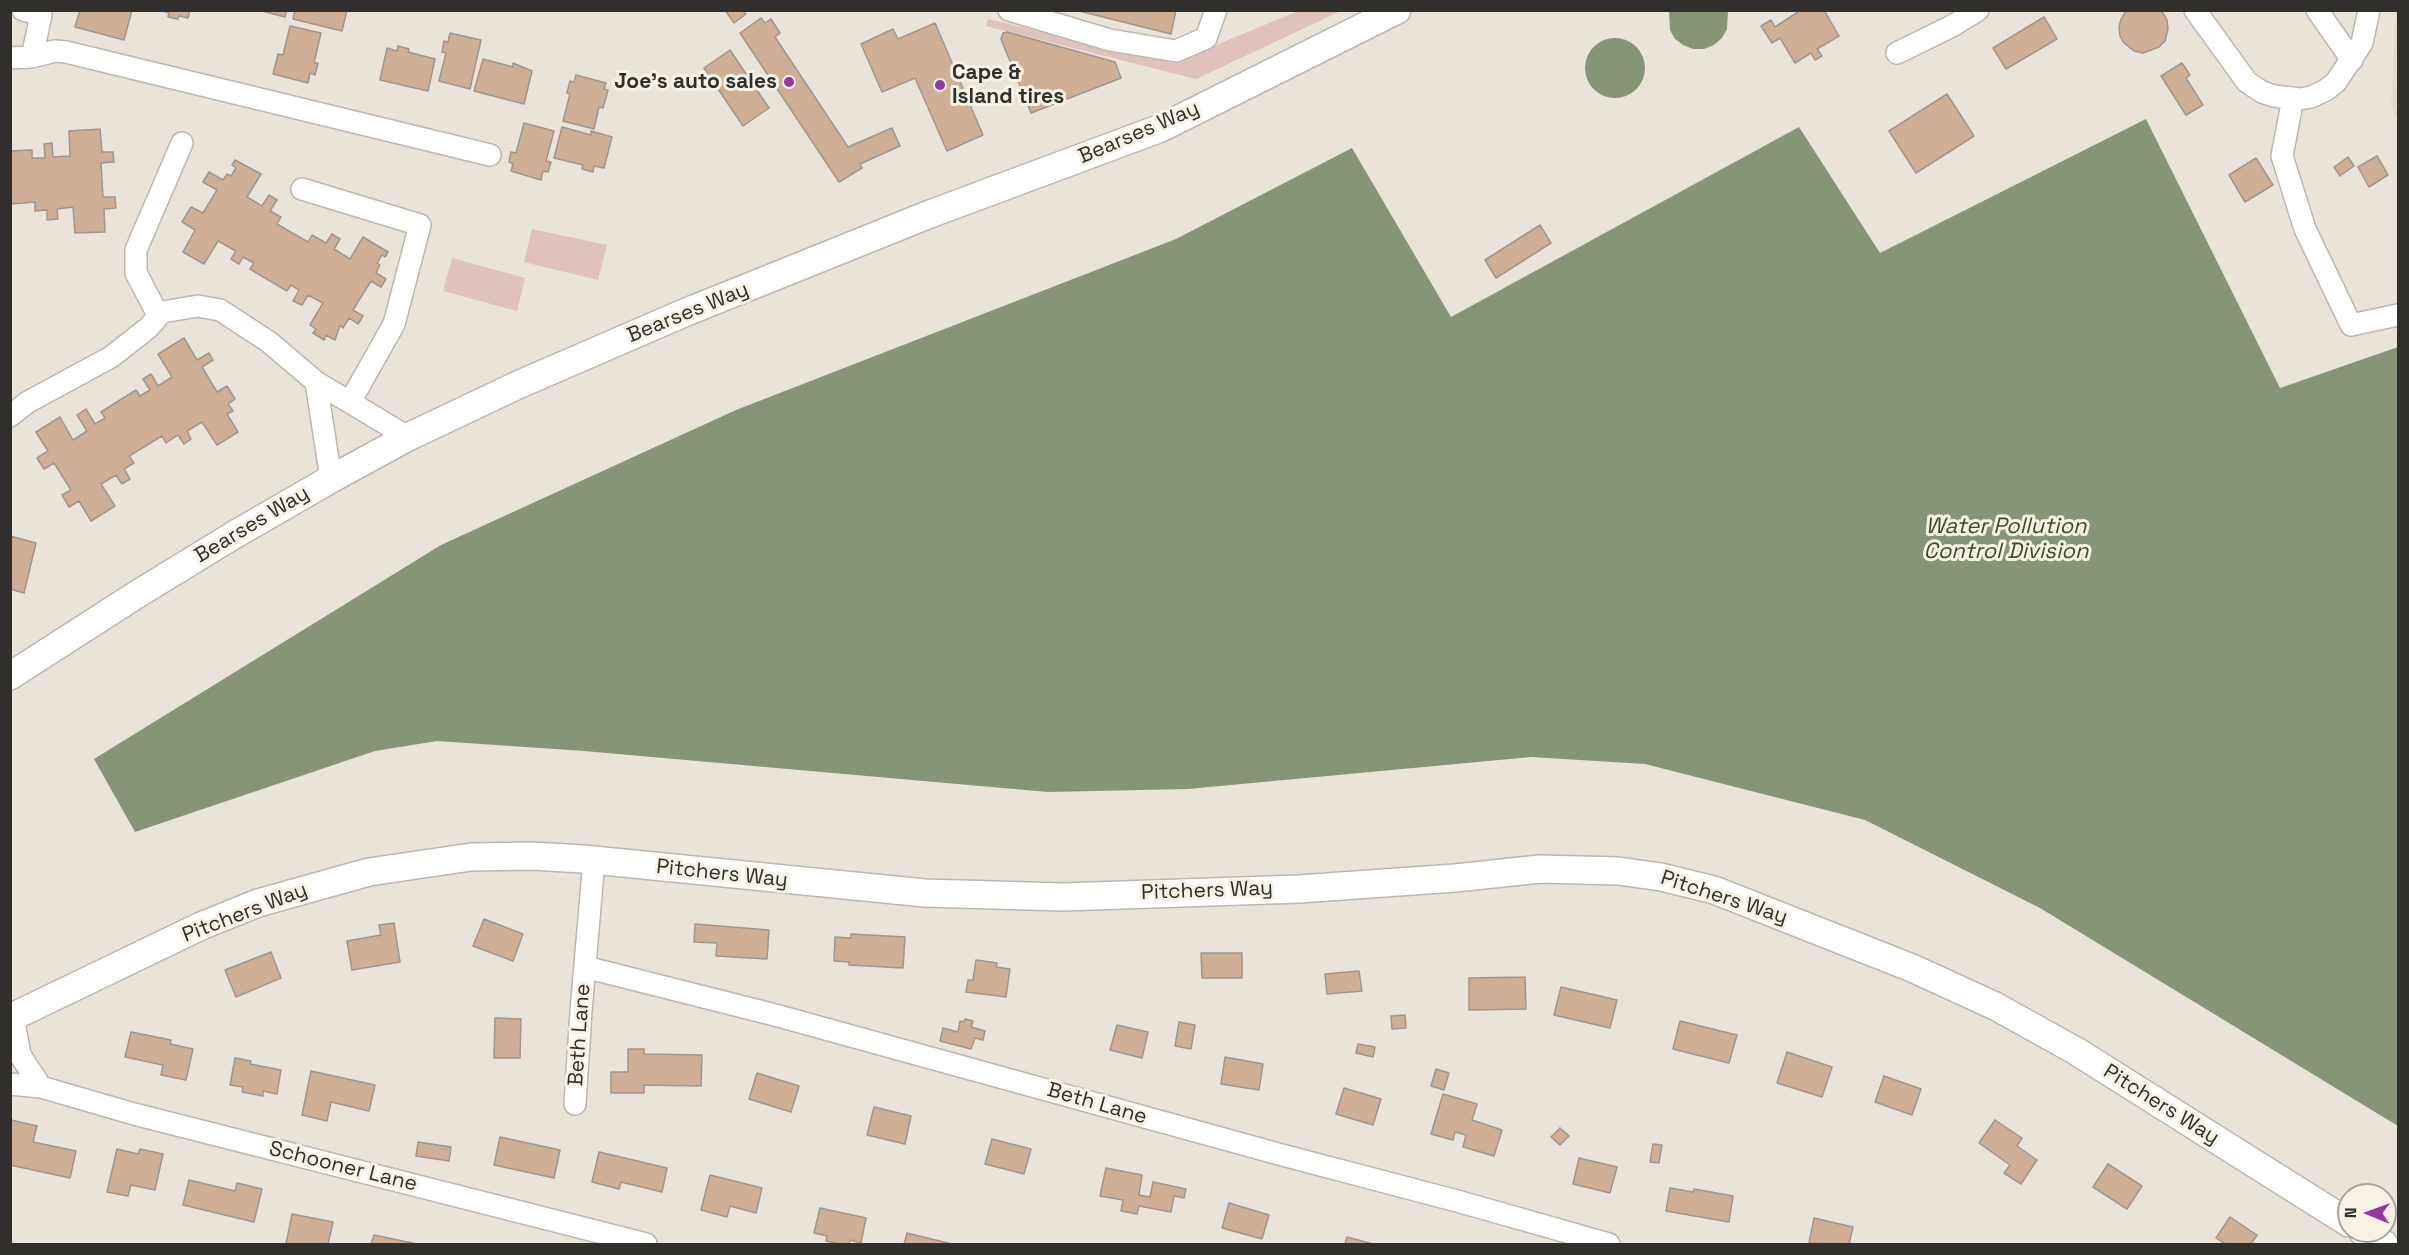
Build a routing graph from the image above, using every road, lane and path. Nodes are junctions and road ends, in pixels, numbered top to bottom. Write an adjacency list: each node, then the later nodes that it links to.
1 (1009, 10): 8 (street)
2 (1226, 10): 8 (street)
3 (1397, 10): 23 (main road, Bearses Way)
4 (1978, 10): 10 (street)
5 (2195, 10): 14 (street)
6 (2317, 10): 13 (street)
7 (2369, 10): 13 (street)
8 (1216, 11)
9 (36, 12): 11 (street)
10 (1897, 53)
11 (32, 57): 12 (street); 16 (street)
12 (10, 58)
13 (2352, 60): 14 (street)
14 (2293, 98): 19 (street)
15 (182, 143): 18 (street)
16 (490, 155)
17 (302, 189): 21 (street)
18 (157, 313): 20 (street); 22 (street)
19 (2398, 315)
20 (316, 382): 21 (street); 24 (street)
21 (350, 402): 23 (street)
22 (10, 416)
23 (408, 437): 24 (main road, Bearses Way)
24 (331, 479): 25 (main road, Bearses Way)
25 (12, 674)
26 (594, 860): 27 (street, Beth Lane); 28 (main road, Pitchers Way); 32 (main road, Pitchers Way)
27 (585, 967): 31 (street, Beth Lane); 34 (street, Beth Lane)
28 (12, 1018): 30 (street)
29 (10, 1084): 30 (street, Schooner Lane)
30 (41, 1087): 33 (street, Schooner Lane)
31 (575, 1104)
32 (2337, 1215)
33 (646, 1245)
34 (1610, 1245)

